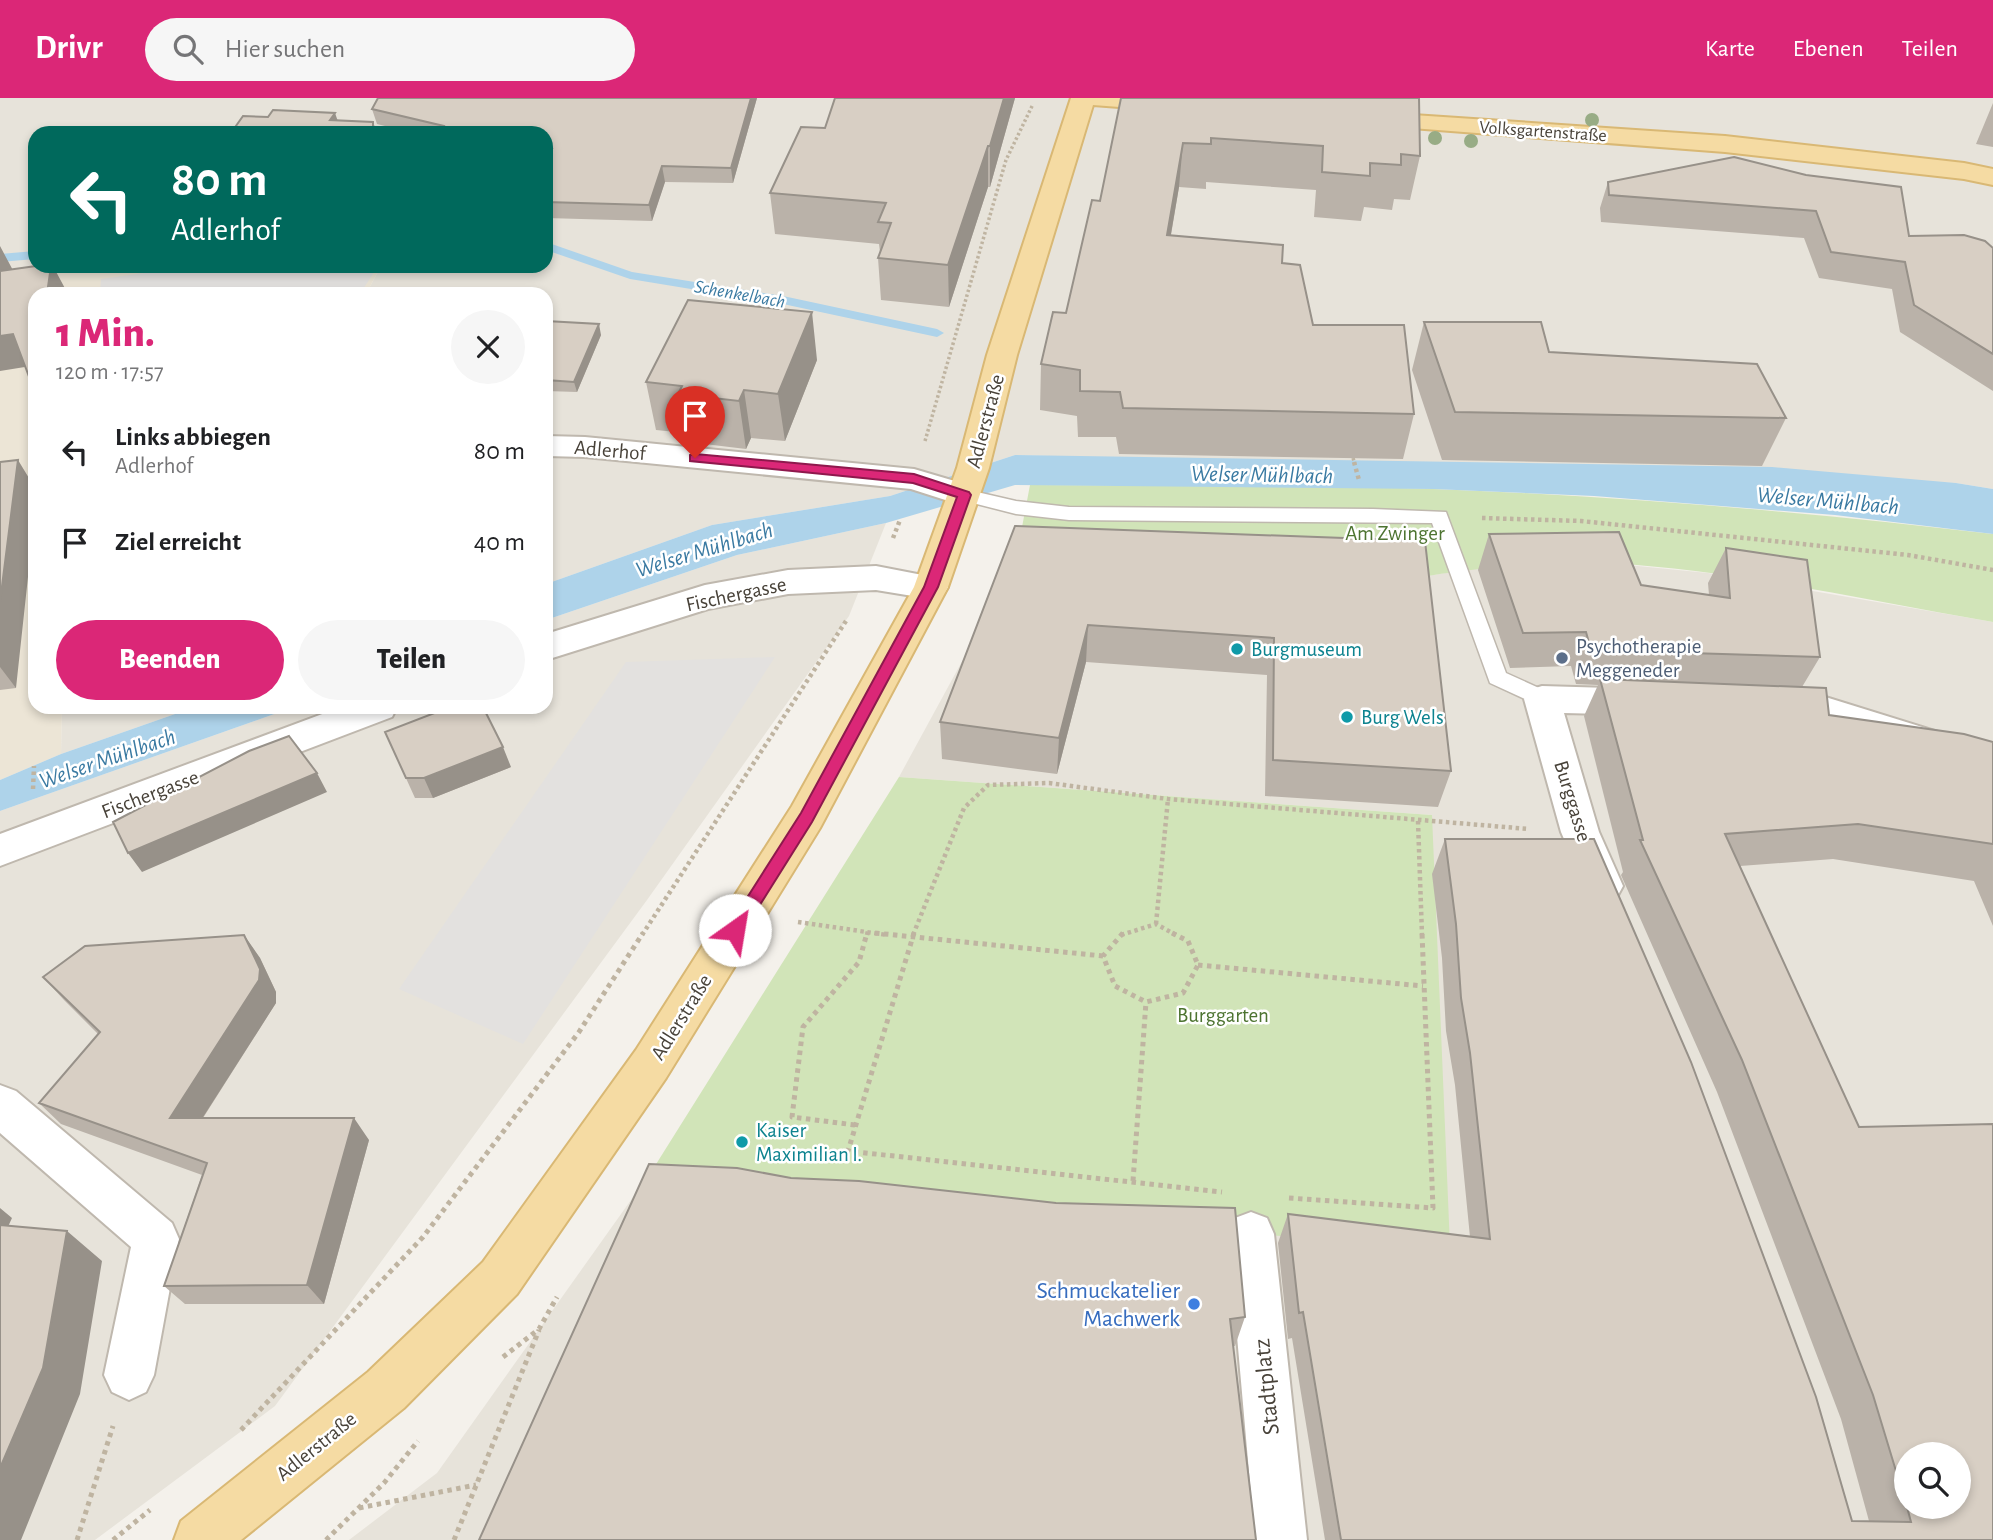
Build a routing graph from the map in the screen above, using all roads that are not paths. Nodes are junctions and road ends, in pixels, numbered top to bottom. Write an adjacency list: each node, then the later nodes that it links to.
1 (1083, 98): 7 (main road, Adlerstraße)
2 (1092, 98): 3 (main road)
3 (1202, 106)
4 (1339, 117): 5 (main road, Volksgartenstraße)
5 (1993, 177)
6 (553, 446): 7 (street, Adlerhof)
7 (973, 493): 8 (main road, Adlerstraße); 10 (lane)
8 (931, 587): 9 (street, Fischergasse); 20 (main road, Adlerstraße)
9 (553, 645)
10 (1542, 698): 11 (street); 16 (street, Burggasse)
11 (1681, 704)
12 (1750, 706): 14 (street)
13 (360, 714): 15 (street, Fischergasse)
14 (1993, 763)
15 (0, 850)
16 (1618, 919)
17 (0, 1105): 19 (street)
18 (1265, 1216): 21 (street, Stadtplatz)
19 (129, 1375)
20 (200, 1540)
21 (1282, 1540)

